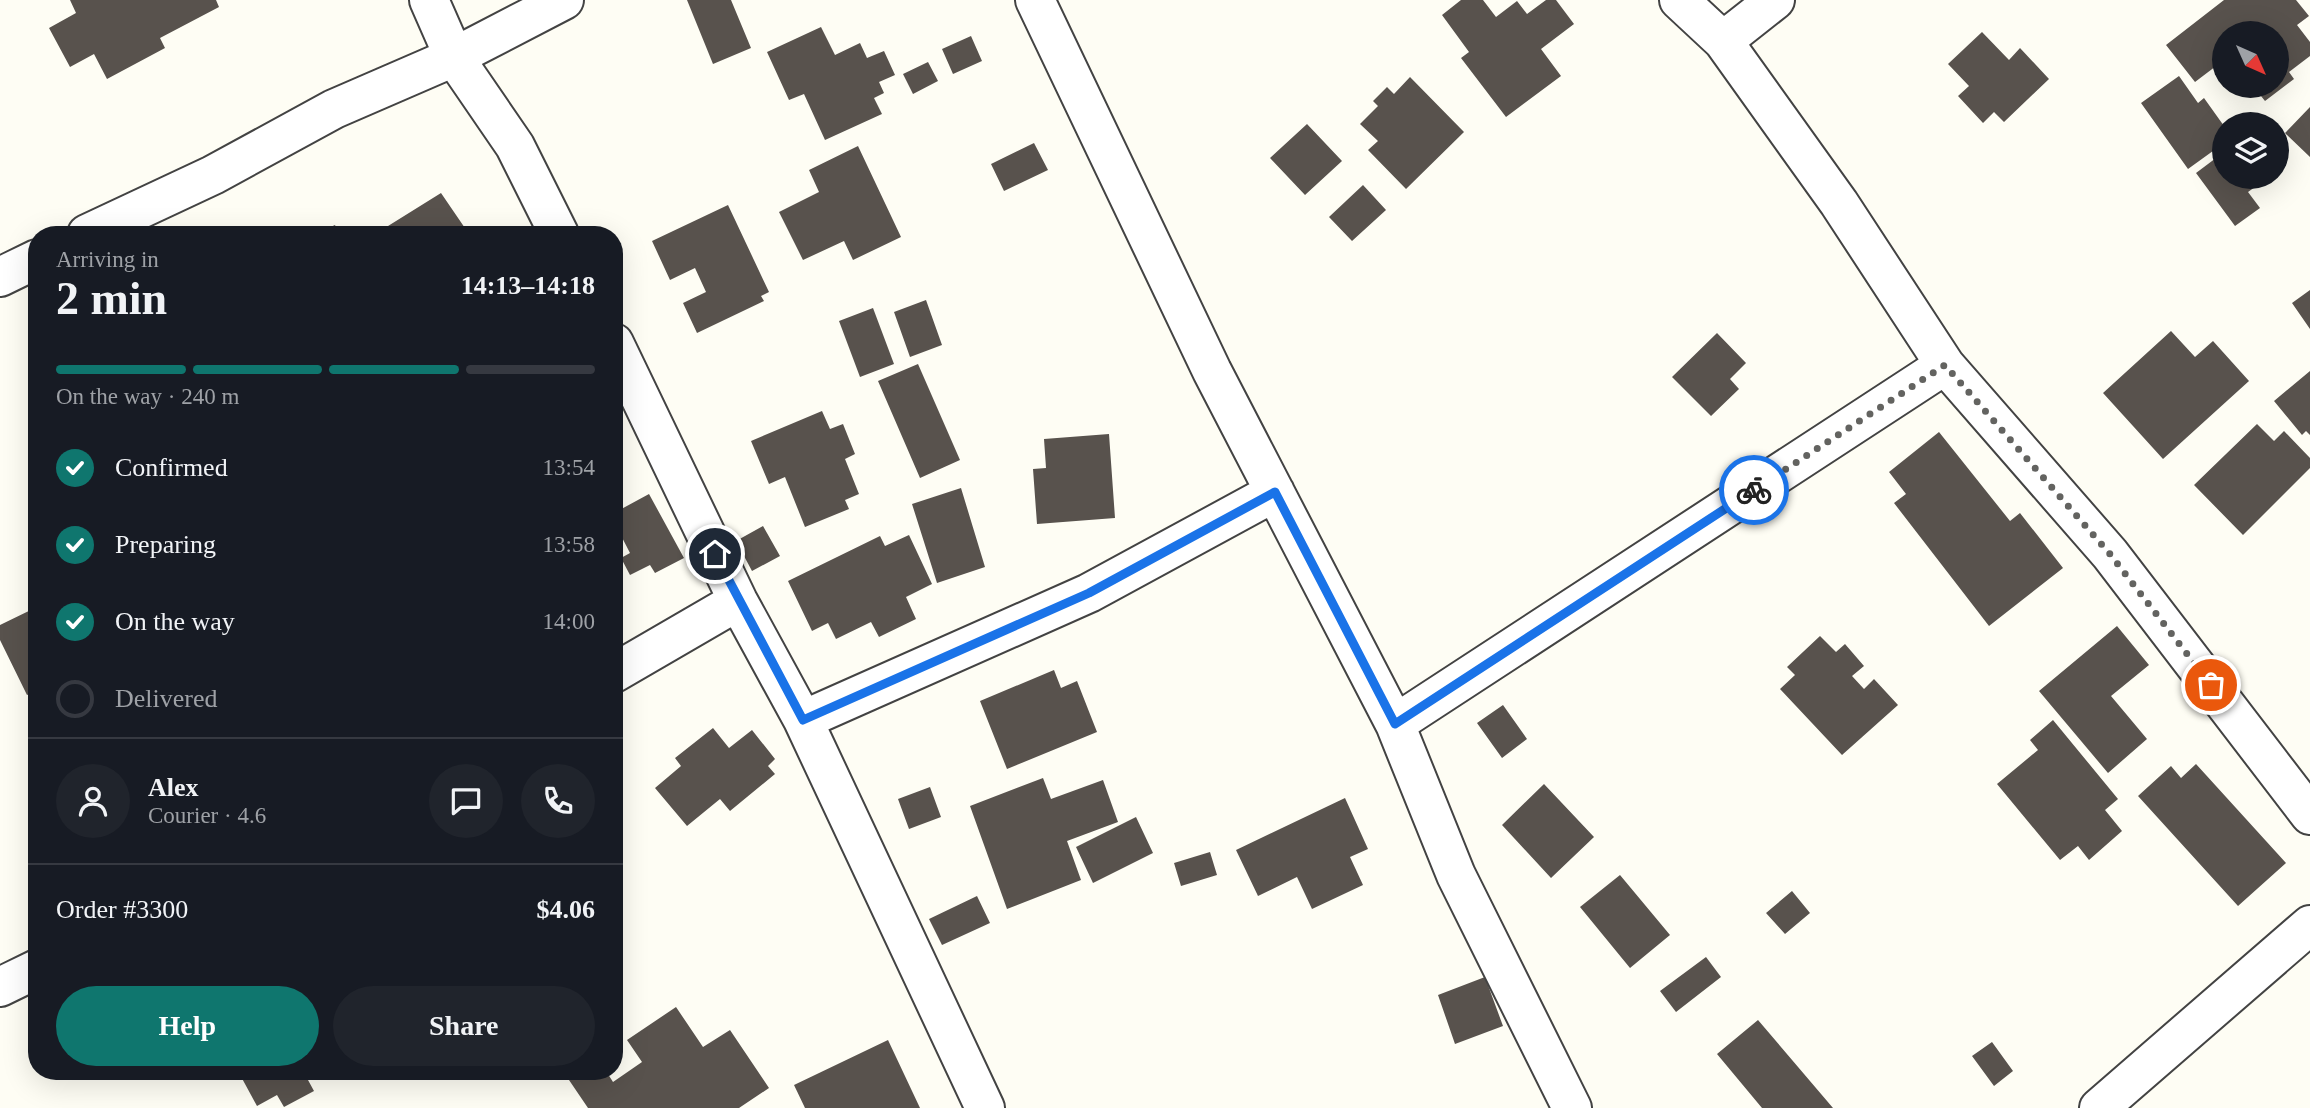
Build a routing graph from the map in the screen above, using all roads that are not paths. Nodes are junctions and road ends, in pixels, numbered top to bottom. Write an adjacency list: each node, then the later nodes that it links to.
1 (429, 0): 7 (street)
2 (564, 0): 7 (street)
3 (1035, 0): 14 (street)
4 (1679, 0): 6 (street)
5 (1775, 0): 6 (street)
6 (1723, 41): 13 (street)
7 (454, 57): 8 (street); 9 (street)
8 (104, 226)
9 (555, 226)
10 (28, 263): 11 (street)
11 (0, 276)
12 (623, 362): 15 (street)
13 (1945, 365): 18 (street); 19 (street)
14 (1275, 492): 17 (street); 18 (street)
15 (738, 601): 16 (street); 17 (street)
16 (623, 668)
17 (803, 720): 23 (street)
18 (1395, 724): 24 (street)
19 (2310, 815)
20 (2310, 925): 25 (street)
21 (28, 973): 22 (street)
22 (0, 987)
23 (985, 1108)
24 (1572, 1108)
25 (2099, 1108)

